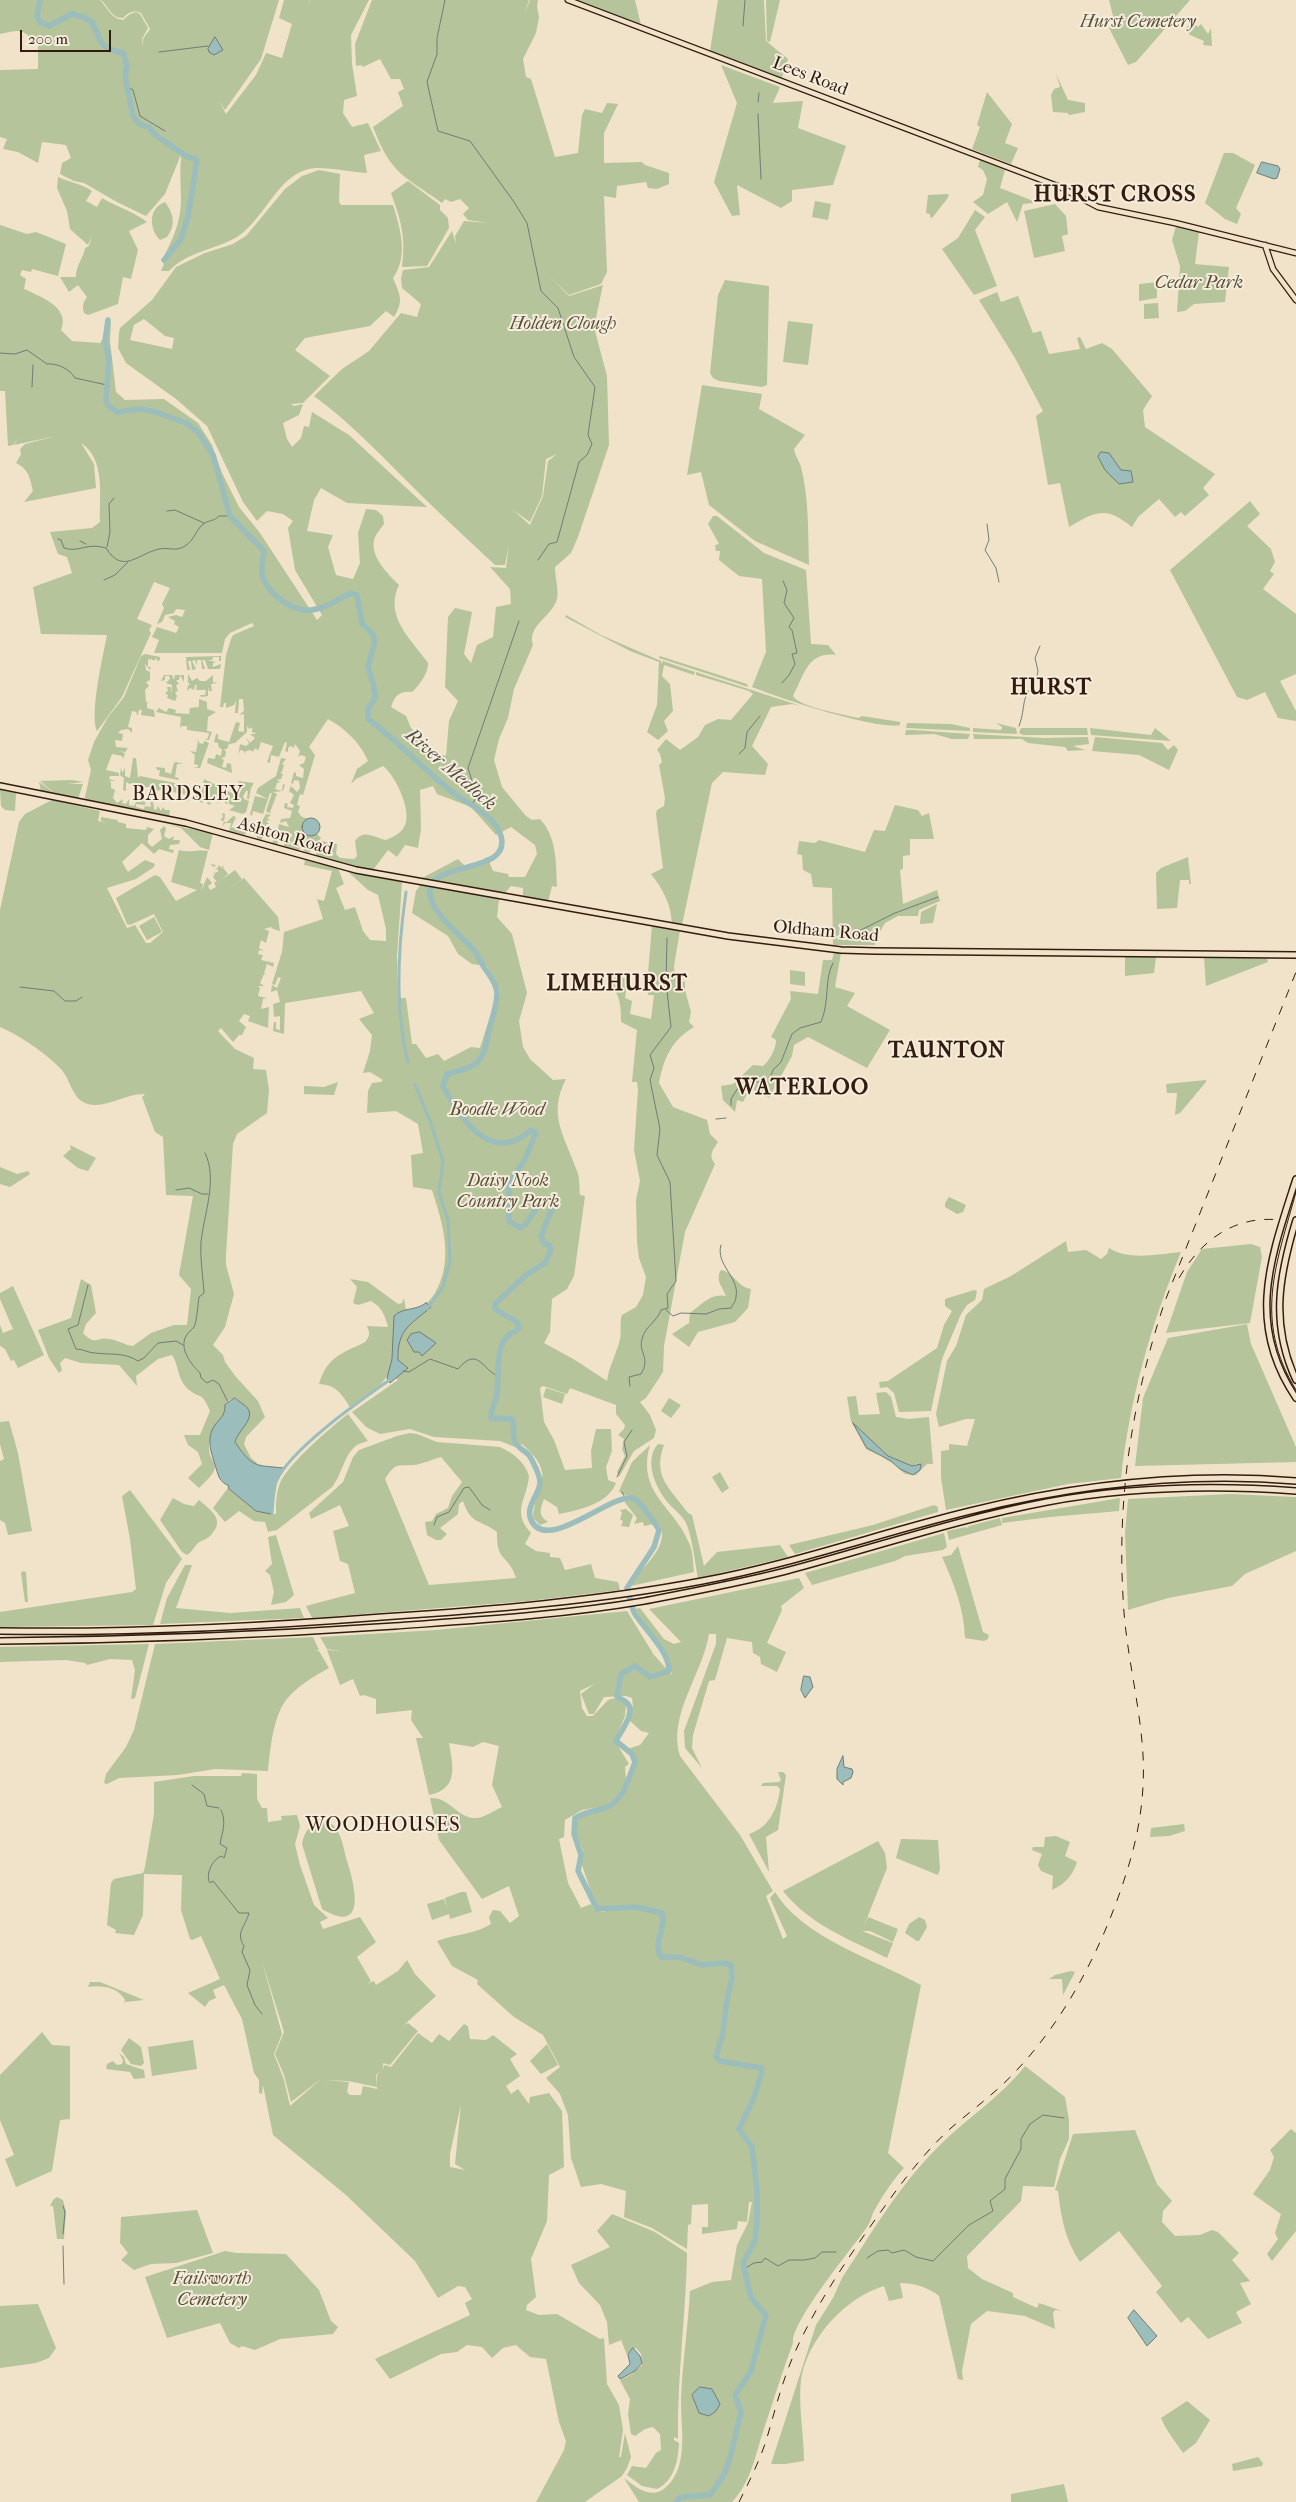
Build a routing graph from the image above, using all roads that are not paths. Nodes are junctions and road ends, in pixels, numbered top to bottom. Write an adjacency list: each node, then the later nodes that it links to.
1 (568, 0): 2 (main road, Lees Road)
2 (1265, 245): 3 (main road, Lees Road); 4 (main road)
3 (1296, 253)
4 (1296, 300)
5 (0, 786): 6 (highway, Ashton Road)
6 (386, 875): 7 (highway, Oldham Road)
7 (1296, 955)
8 (1296, 1179): 11 (highway)
9 (1296, 1220): 10 (highway)
10 (1296, 1380)
11 (1296, 1398)
12 (1296, 1481): 14 (highway)
13 (1296, 1491): 15 (highway)
14 (0, 1631)
15 (0, 1641)

